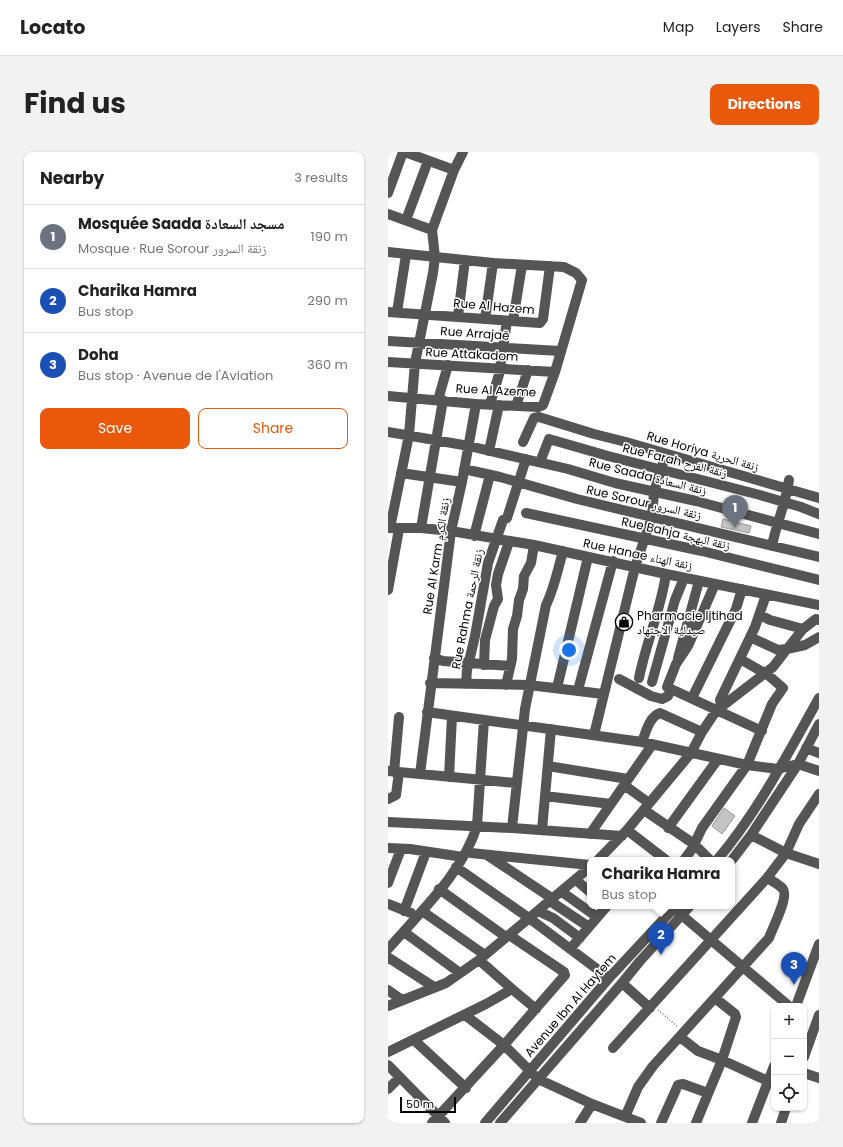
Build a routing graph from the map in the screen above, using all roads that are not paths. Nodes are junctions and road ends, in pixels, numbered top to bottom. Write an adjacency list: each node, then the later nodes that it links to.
1 (404, 152): 3 (street); 5 (street)
2 (464, 152): 4 (street)
3 (428, 161): 4 (street); 7 (street)
4 (454, 170): 8 (street)
5 (388, 193)
6 (388, 214): 7 (street)
7 (406, 220): 8 (street)
8 (432, 230): 11 (street)
9 (388, 252): 10 (street)
10 (406, 255): 11 (street); 16 (street)
11 (435, 257): 12 (street); 17 (street)
12 (465, 260): 13 (street); 18 (street)
13 (493, 263): 14 (street); 19 (street)
14 (522, 265): 15 (street); 20 (street)
15 (550, 266): 20 (street, Rue Al Hazem); 24 (street, Rue Al Azeme)
16 (393, 312): 17 (street, Rue Al Hazem)
17 (426, 313): 18 (street, Rue Al Hazem); 22 (street)
18 (458, 316): 19 (street, Rue Al Hazem)
19 (485, 319): 20 (street, Rue Al Hazem)
20 (510, 321): 23 (street)
21 (388, 341): 22 (street, Rue Arrajaë)
22 (420, 342): 23 (street, Rue Arrajaë); 26 (street)
23 (503, 348): 24 (street, Rue Arrajaë); 28 (street)
24 (560, 351): 30 (street, Rue Al Azeme)
25 (388, 363): 26 (street, Rue Attakadom)
26 (415, 363): 27 (street, Rue Attakadom); 32 (street)
27 (448, 365): 28 (street, Rue Attakadom); 33 (street)
28 (501, 368): 29 (street, Rue Attakadom); 35 (street)
29 (528, 370): 30 (street, Rue Attakadom); 36 (street)
30 (555, 372): 36 (street, Rue Al Azeme)
31 (388, 397): 32 (street, Rue Al Azeme)
32 (412, 397): 33 (street, Rue Al Azeme); 38 (street)
33 (440, 400): 34 (street, Rue Al Azeme); 39 (street)
34 (476, 404): 35 (street, Rue Al Azeme); 41 (street, Rue Al Karm زنقة الكرم)
35 (494, 405): 36 (street, Rue Al Azeme); 42 (street)
36 (516, 406)
37 (388, 432): 38 (street, Rue Saada زنقة السعادة)
38 (409, 435): 39 (street, Rue Saada زنقة السعادة); 48 (street)
39 (438, 440): 41 (street, Rue Saada زنقة السعادة); 50 (street)
40 (523, 442): 43 (street, Rue Horiya زنقة الحرية)
41 (469, 446): 42 (street, Rue Saada زنقة السعادة); 46 (street, Rue Al Karm زنقة الكرم)
42 (489, 451): 44 (street, Rue Saada زنقة السعادة)
43 (666, 454): 47 (street); 53 (street, Rue Horiya زنقة الحرية)
44 (526, 459): 45 (street, Rue Saada زنقة السعادة); 52 (street, Rue Rahma زنقة الرحمة)
45 (540, 462): 47 (street, Rue Farah زنقة الفرح); 54 (street, Rue Saada زنقة السعادة)
46 (464, 469): 49 (street, Rue Sorour زنقة السرور); 51 (street, Rue Al Karm زنقة الكرم)
47 (662, 469): 54 (street); 56 (street, Rue Farah زنقة الفرح)
48 (401, 473): 50 (street); 61 (street)
49 (490, 475): 52 (street, Rue Sorour زنقة السرور); 65 (street)
50 (431, 478): 51 (street); 62 (street)
51 (462, 482): 63 (street, Rue Al Karm زنقة الكرم)
52 (517, 483): 59 (street, Rue Sorour زنقة السرور); 67 (street, Rue Rahma زنقة الرحمة)
53 (788, 485): 55 (street, Rue Horiya زنقة الحرية); 56 (street)
54 (654, 492): 59 (street); 60 (street, Rue Saada زنقة السعادة)
55 (819, 498)
56 (784, 503): 58 (street, Rue Farah زنقة الفرح); 60 (street)
57 (526, 513): 66 (street, Rue Bahja زنقة البهجة)
58 (819, 514)
59 (652, 517): 66 (street); 70 (street, Rue Sorour زنقة السرور)
60 (777, 523): 64 (street, Rue Saada زنقة السعادة); 70 (street)
61 (392, 528): 62 (street, Rue Hanae زنقة الهناء); 82 (street)
62 (422, 528): 63 (street, Rue Hanae زنقة الهناء)
63 (451, 531): 65 (street, Rue Hanae زنقة الهناء); 91 (street, Rue Al Karm زنقة الكرم)
64 (819, 534)
65 (474, 536): 67 (street, Rue Hanae زنقة الهناء)
66 (644, 539): 75 (street); 78 (street, Rue Bahja زنقة البهجة)
67 (495, 540): 68 (street, Rue Hanae زنقة الهناء); 93 (street, Rue Rahma زنقة الرحمة)
68 (509, 542): 69 (street, Rue Hanae زنقة الهناء); 94 (street)
69 (534, 545): 71 (street, Rue Hanae زنقة الهناء); 96 (street)
70 (772, 546): 73 (street, Rue Sorour زنقة السرور)
71 (563, 551): 72 (street, Rue Hanae زنقة الهناء); 105 (street)
72 (588, 557): 74 (street, Rue Hanae زنقة الهناء); 106 (street)
73 (819, 557)
74 (613, 562): 75 (street, Rue Hanae زنقة الهناء); 108 (street)
75 (635, 567): 76 (street, Rue Hanae زنقة الهناء); 99 (street)
76 (666, 574): 77 (street, Rue Hanae زنقة الهناء); 98 (street)
77 (684, 578): 79 (street, Rue Hanae زنقة الهناء); 101 (street)
78 (819, 580)
79 (699, 581): 80 (street, Rue Hanae زنقة الهناء); 95 (street)
80 (715, 584): 81 (street, Rue Hanae زنقة الهناء); 95 (street)
81 (742, 589): 83 (street, Rue Hanae زنقة الهناء); 110 (street)
82 (388, 590)
83 (766, 595): 84 (street, Rue Hanae زنقة الهناء); 85 (street)
84 (819, 605)
85 (760, 615): 87 (street); 89 (street)
86 (819, 620): 87 (street)
87 (803, 629): 90 (street)
88 (819, 637): 90 (street)
89 (750, 638): 90 (street); 92 (street)
90 (787, 649): 97 (street)
91 (434, 658): 93 (street); 102 (street, Rue Al Karm زنقة الكرم)
92 (740, 660): 97 (street); 112 (street)
93 (470, 663): 94 (street); 103 (street, Rue Rahma زنقة الرحمة)
94 (484, 664): 96 (street)
95 (676, 664): 107 (street)
96 (510, 666): 104 (street)
97 (764, 674): 112 (street); 120 (street)
98 (639, 678): 100 (street); 101 (street)
99 (607, 679): 100 (street); 109 (street)
100 (619, 679): 107 (street)
101 (652, 682): 107 (street)
102 (430, 683): 103 (street); 113 (street, Rue Al Karm زنقة الكرم)
103 (466, 684): 104 (street)
104 (506, 685): 105 (street)
105 (529, 685): 106 (street); 117 (street)
106 (557, 688): 108 (street)
107 (669, 688): 110 (street)
108 (578, 690): 109 (street)
109 (603, 694): 122 (street)
110 (692, 698): 112 (street)
111 (819, 698): 131 (street)
112 (718, 708): 120 (street); 121 (street)
113 (427, 712): 114 (street); 134 (street, Rue Al Karm زنقة الكرم)
114 (452, 716): 116 (street); 135 (street)
115 (399, 717): 132 (street)
116 (484, 720): 117 (street); 136 (street)
117 (523, 724): 119 (street); 138 (street)
118 (819, 725): 124 (street)
119 (551, 729): 122 (street); 130 (street)
120 (762, 731): 129 (street)
121 (702, 732): 123 (street); 125 (street)
122 (594, 735): 123 (street)
123 (647, 743): 125 (street); 137 (street)
124 (806, 748): 126 (street); 128 (street)
125 (691, 753): 127 (street); 143 (street)
126 (819, 753)
127 (718, 759): 129 (street); 147 (street)
128 (798, 764): 131 (street); 133 (street); 151 (street)
129 (748, 765): 131 (street); 152 (street)
130 (548, 766): 137 (street); 140 (street)
131 (778, 769): 163 (street)
132 (394, 771): 134 (street); 141 (street)
133 (819, 771)
134 (420, 774): 135 (street)
135 (449, 777): 136 (street)
136 (480, 779): 138 (street); 145 (street)
137 (626, 782): 142 (street); 143 (street)
138 (516, 783): 146 (street)
139 (819, 794): 156 (street)
140 (545, 796): 142 (street); 148 (street)
141 (388, 799)
142 (611, 804): 150 (street)
143 (647, 807): 147 (street); 149 (street)
144 (388, 822): 145 (street)
145 (477, 826): 146 (street); 157 (street)
146 (512, 828): 148 (street)
147 (668, 828): 152 (street)
148 (542, 830): 150 (street)
149 (625, 833): 150 (street); 159 (street); 160 (street)
150 (590, 834)
151 (751, 835): 156 (street); 164 (street)
152 (694, 844): 161 (street); 162 (street)
153 (388, 848): 154 (street)
154 (401, 849): 155 (street); 171 (street)
155 (426, 852): 157 (street); 182 (street)
156 (786, 853): 165 (street); 169 (street)
157 (465, 854): 158 (street); 167 (street)
158 (487, 855): 166 (street); 175 (street)
159 (605, 857)
160 (661, 857)
161 (686, 857)
162 (707, 857)
163 (719, 857)
164 (734, 857)
165 (819, 864)
166 (587, 866)
167 (456, 867): 172 (street); 186 (street)
168 (587, 869): 170 (street)
169 (767, 878): 192 (street); 198 (street)
170 (576, 880): 173 (street); 174 (street)
171 (388, 882)
172 (440, 889): 183 (street); 190 (street)
173 (587, 889)
174 (562, 892): 175 (street); 185 (street)
175 (551, 900): 181 (street); 187 (street)
176 (388, 904): 182 (street)
177 (605, 909): 185 (street)
178 (671, 909): 200 (street, Avenue Ibn Al Haytem)
179 (675, 909): 184 (street)
180 (687, 909): 184 (street, Avenue Ibn Al Haytem)
181 (538, 910): 186 (street); 191 (street)
182 (404, 911): 183 (street)
183 (420, 913): 189 (street); 196 (street)
184 (682, 915): 192 (street); 201 (street, Avenue Ibn Al Haytem)
185 (598, 917): 187 (street)
186 (529, 918): 190 (street); 195 (street)
187 (589, 927): 191 (street)
188 (388, 933): 189 (street)
189 (401, 935): 194 (street); 199 (street)
190 (508, 936): 196 (street); 211 (street)
191 (580, 938): 195 (street)
192 (711, 941): 198 (street); 210 (street)
193 (819, 944): 208 (street)
194 (388, 949)
195 (570, 949): 200 (street)
196 (482, 957): 199 (street); 203 (street)
197 (388, 959): 202 (street)
198 (742, 968): 205 (street); 207 (street)
199 (460, 973): 202 (street)
200 (609, 978): 222 (street, Avenue Ibn Al Haytem)
201 (622, 984): 210 (street); 227 (street, Avenue Ibn Al Haytem)
202 (434, 987): 206 (street)
203 (512, 989): 211 (street); 212 (street)
204 (388, 990): 206 (street)
205 (714, 998): 214 (street); 220 (street)
206 (402, 1000): 209 (street)
207 (785, 1003)
208 (797, 1003)
209 (388, 1006)
210 (651, 1007): 217 (street)
211 (536, 1009): 216 (street)
212 (465, 1015): 215 (street); 216 (street)
213 (819, 1015): 218 (street)
214 (682, 1034): 220 (street); 234 (street)
215 (414, 1040): 219 (street); 229 (street)
216 (504, 1045): 222 (street); 229 (street)
217 (613, 1048)
218 (807, 1049)
219 (388, 1052)
220 (722, 1060): 228 (street); 231 (street)
221 (388, 1065): 225 (street)
222 (529, 1072): 227 (street); 236 (street, Avenue Ibn Al Haytem)
223 (771, 1074): 228 (street)
224 (807, 1074): 226 (street)
225 (400, 1077): 230 (street); 235 (street)
226 (819, 1078)
227 (538, 1079): 232 (street); 237 (street, Avenue Ibn Al Haytem)
228 (768, 1081): 242 (street)
229 (466, 1088): 235 (street)
230 (388, 1089)
231 (708, 1093): 240 (street); 241 (street)
232 (592, 1104): 234 (street); 238 (street)
233 (785, 1111): 243 (street)
234 (625, 1117): 239 (street)
235 (439, 1121)
236 (485, 1123)
237 (500, 1123)
238 (580, 1123)
239 (641, 1123)
240 (661, 1123)
241 (696, 1123)
242 (752, 1123)
243 (781, 1123)

